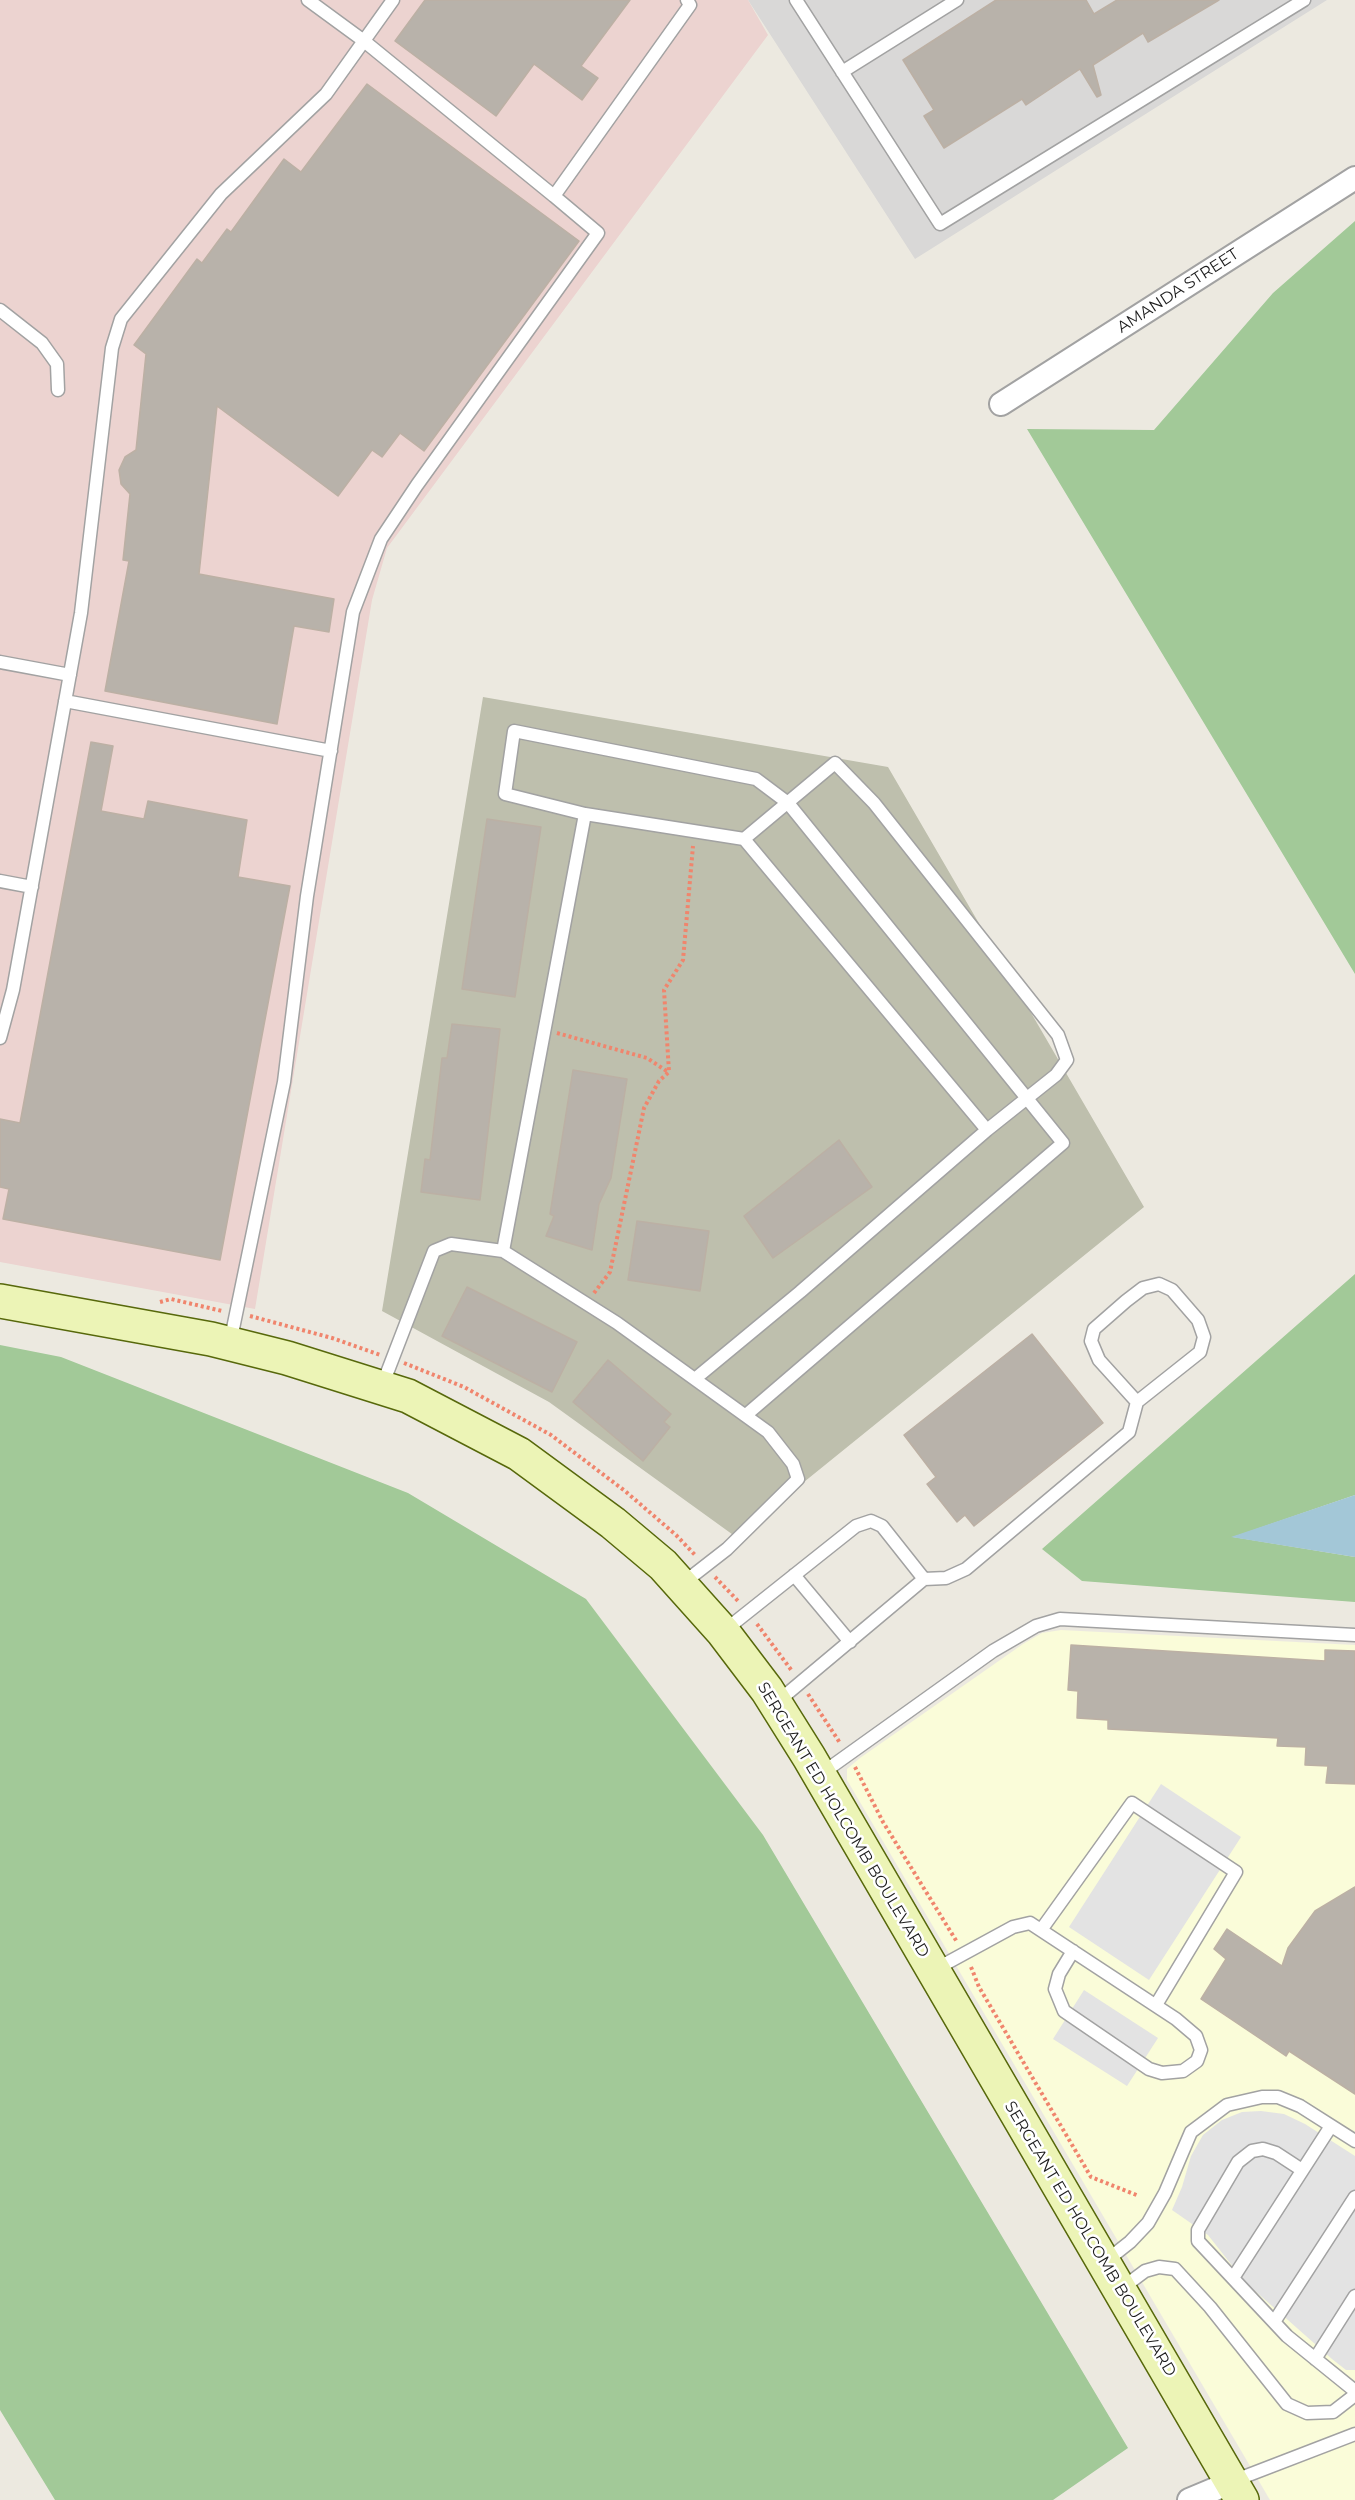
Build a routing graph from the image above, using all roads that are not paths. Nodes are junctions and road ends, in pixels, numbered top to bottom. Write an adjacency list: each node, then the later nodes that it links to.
1 (308, 0): 7 (lane)
2 (393, 0): 7 (lane)
3 (687, 0): 10 (lane)
4 (796, 0): 8 (lane)
5 (957, 0): 8 (lane)
6 (1304, 0): 8 (lane)
7 (364, 40): 10 (lane); 15 (lane)
8 (842, 72)
9 (1355, 178): 13 (street, AMANDA STREET)
10 (554, 195): 17 (lane)
11 (0, 310): 12 (lane)
12 (58, 390)
13 (1001, 404)
14 (0, 662): 15 (lane)
15 (69, 675): 16 (lane)
16 (65, 701): 17 (lane); 22 (lane)
17 (331, 751): 28 (lane)
18 (788, 803): 19 (lane); 20 (lane); 24 (lane); 24 (lane)
19 (585, 814): 20 (lane); 26 (lane)
20 (744, 839): 25 (lane)
21 (0, 881): 22 (lane)
22 (32, 887): 23 (lane)
23 (0, 1038)
24 (1026, 1097): 25 (lane); 32 (lane)
25 (987, 1130): 30 (lane)
26 (503, 1251): 29 (lane); 30 (lane)
27 (0, 1301): 28 (street, SERGEANT ED HOLCOMB BOULEVARD)
28 (233, 1329): 29 (street, SERGEANT ED HOLCOMB BOULEVARD)
29 (387, 1373): 33 (street, SERGEANT ED HOLCOMB BOULEVARD)
30 (696, 1378): 32 (lane)
31 (1137, 1402): 31 (lane); 35 (lane)
32 (746, 1414): 33 (lane)
33 (693, 1575): 36 (street, SERGEANT ED HOLCOMB BOULEVARD)
34 (794, 1575): 35 (lane); 36 (lane); 38 (lane)
35 (924, 1579): 38 (lane)
36 (735, 1621): 39 (street, SERGEANT ED HOLCOMB BOULEVARD)
37 (1355, 1635): 40 (lane)
38 (850, 1642): 39 (lane)
39 (775, 1704): 40 (street, SERGEANT ED HOLCOMB BOULEVARD)
40 (820, 1775): 43 (street, SERGEANT ED HOLCOMB BOULEVARD)
41 (1041, 1930): 42 (lane); 43 (lane); 44 (lane)
42 (1073, 1951): 44 (lane); 44 (lane)
43 (933, 1971): 49 (street, SERGEANT ED HOLCOMB BOULEVARD)
44 (1156, 2005)
45 (1331, 2126): 46 (lane); 47 (lane); 49 (lane)
46 (1355, 2141)
47 (1302, 2170): 50 (lane); 50 (lane)
48 (1355, 2197): 52 (lane)
49 (1112, 2276): 54 (lane); 56 (street, SERGEANT ED HOLCOMB BOULEVARD)
50 (1233, 2278): 52 (lane)
51 (1355, 2296): 53 (lane)
52 (1274, 2322): 53 (lane)
53 (1315, 2359): 54 (lane)
54 (1355, 2393)
55 (1355, 2434): 56 (lane)
56 (1237, 2491): 57 (street)
57 (1189, 2500)

